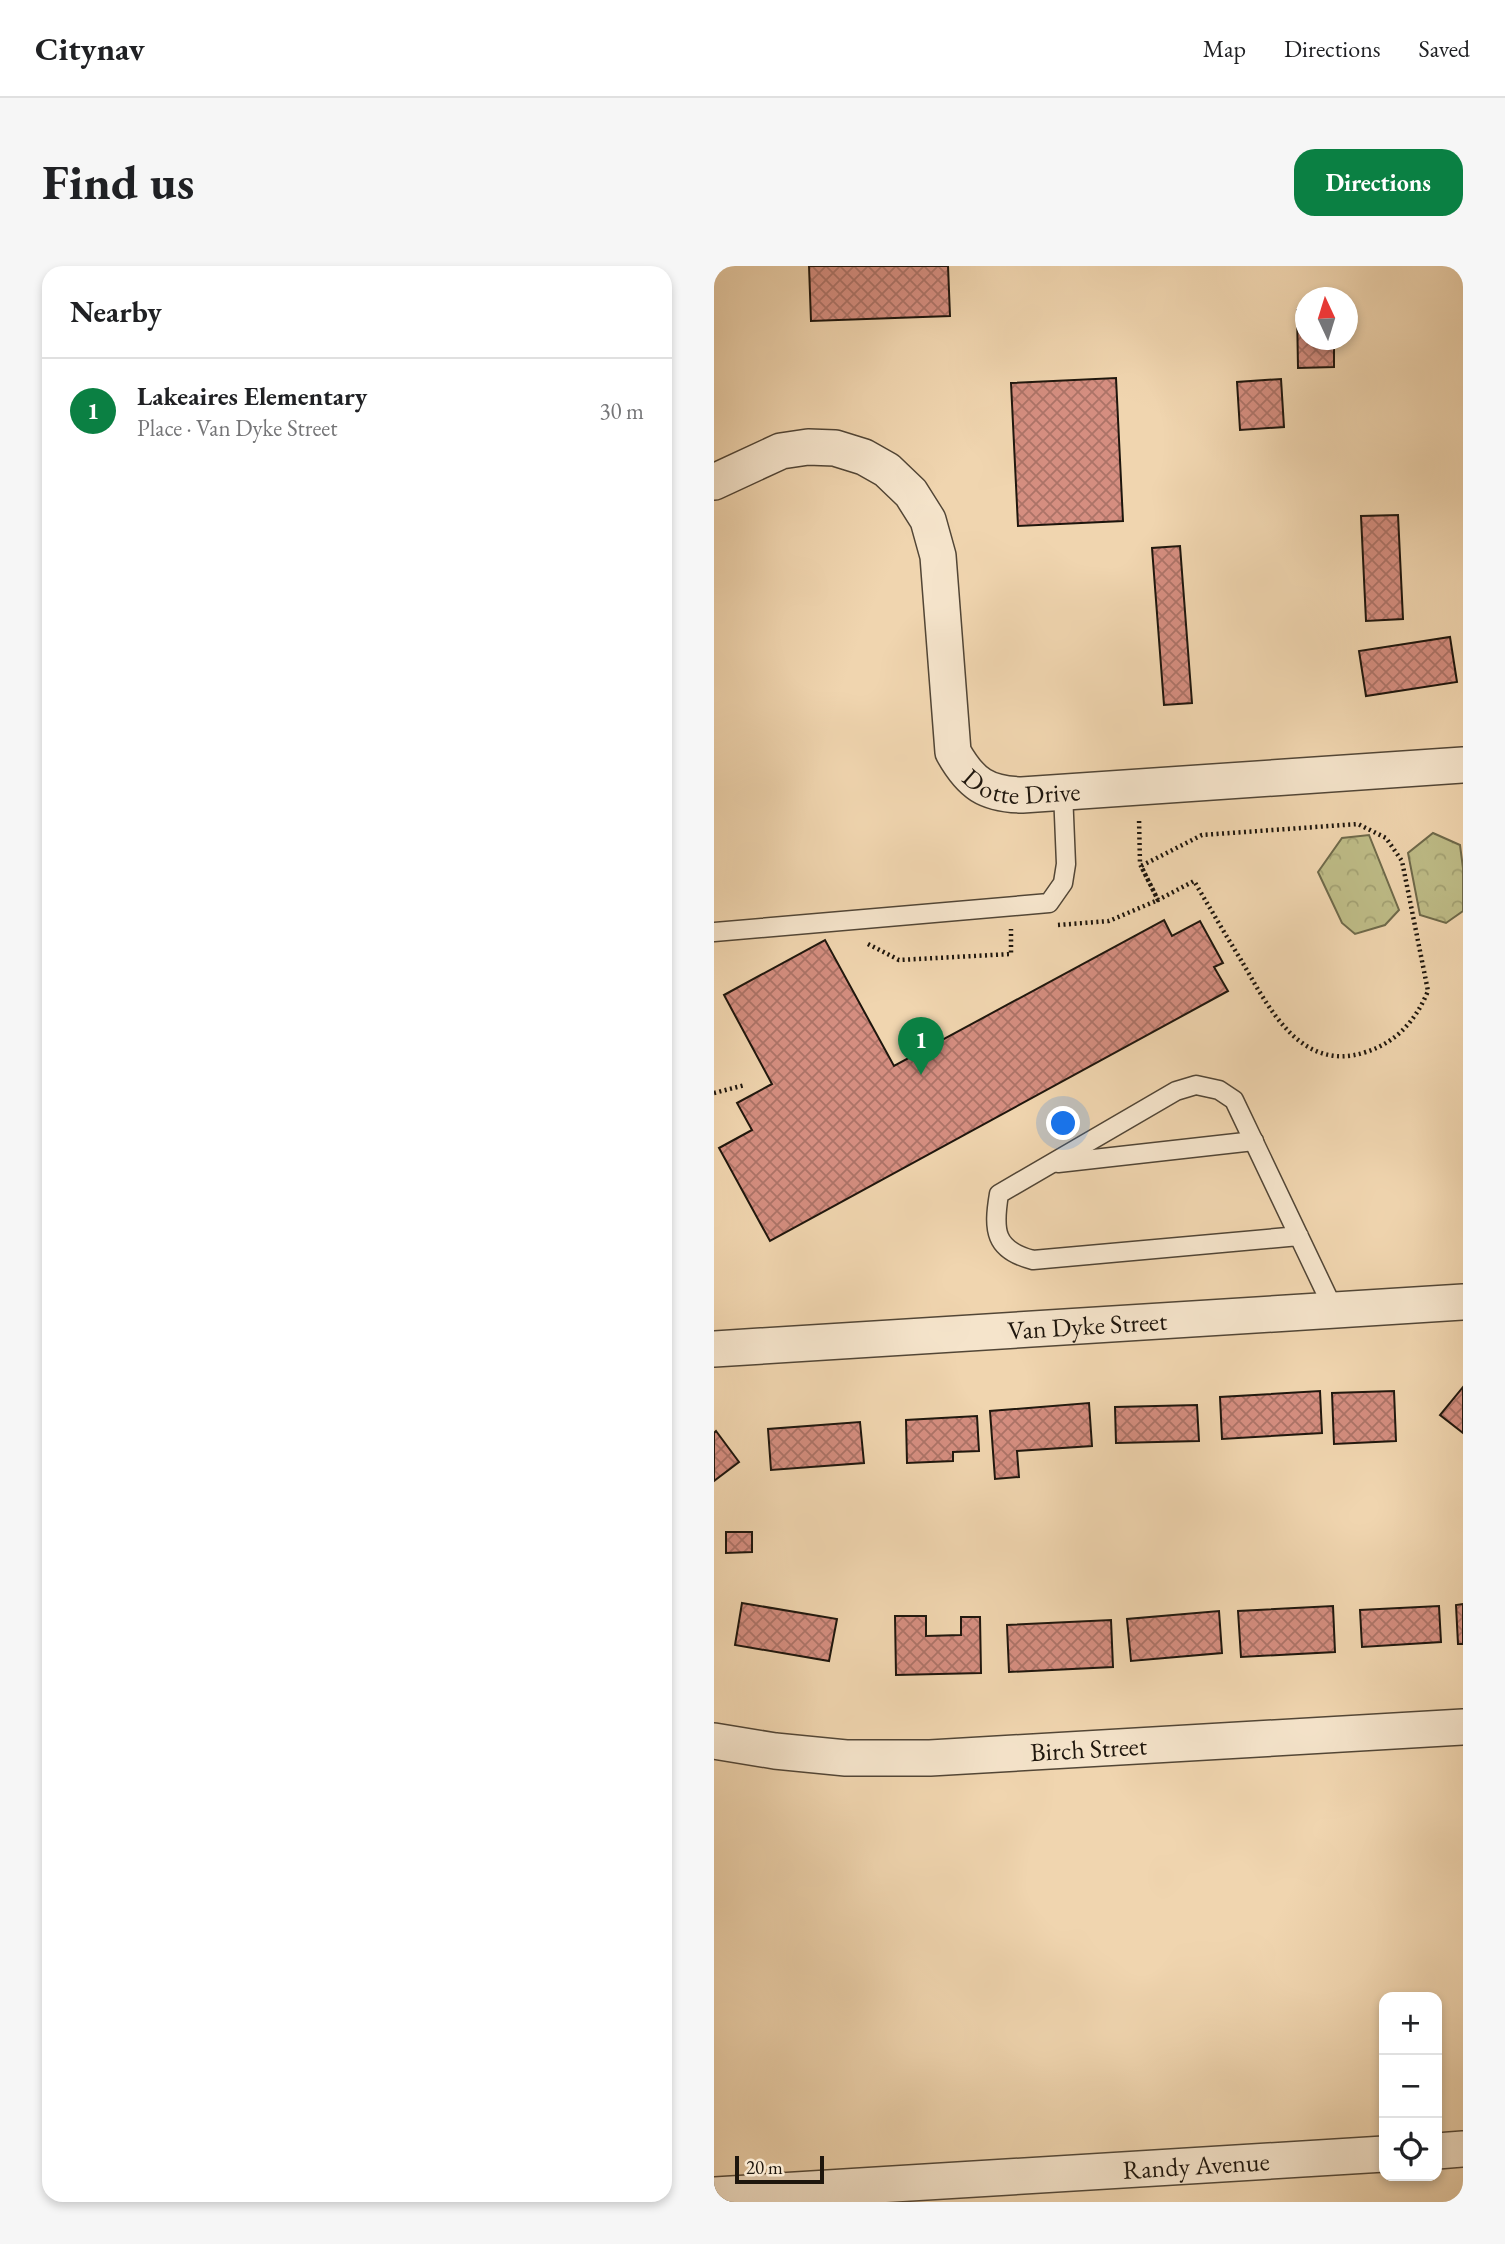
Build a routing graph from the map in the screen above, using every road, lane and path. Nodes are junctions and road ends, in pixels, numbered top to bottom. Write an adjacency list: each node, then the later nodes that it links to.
1 (714, 482): 4 (street, Dotte Drive)
2 (1463, 765): 3 (street, Dotte Drive)
3 (1136, 787): 4 (street, Dotte Drive); 5 (path)
4 (1063, 792): 8 (lane)
5 (1158, 900): 5 (path); 6 (path)
6 (1047, 926)
7 (1022, 928): 9 (path)
8 (714, 932)
9 (866, 943)
10 (745, 1085): 11 (path)
11 (714, 1093)
12 (1254, 1141): 13 (lane); 13 (lane); 14 (lane)
13 (1051, 1164): 14 (lane)
14 (1299, 1236): 16 (lane)
15 (1463, 1302): 16 (street, Van Dyke Street)
16 (1334, 1310): 17 (street, Van Dyke Street)
17 (714, 1349)
18 (1463, 1727): 19 (street, Birch Street)
19 (714, 1741)
20 (1463, 2149): 21 (street)
21 (1442, 2151)
22 (1379, 2154): 23 (street, Randy Avenue)
23 (714, 2195)

